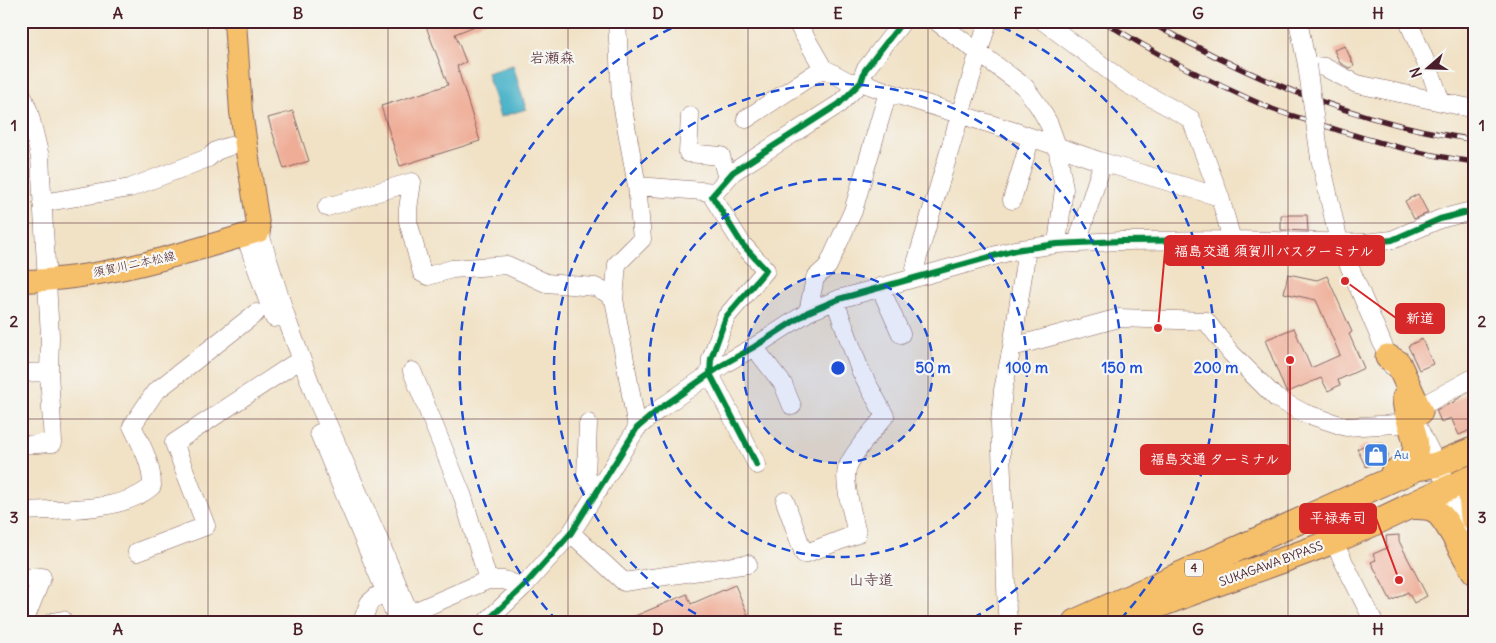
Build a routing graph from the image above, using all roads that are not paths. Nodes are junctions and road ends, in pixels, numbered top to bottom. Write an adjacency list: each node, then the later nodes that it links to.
1 (221, 21): 23 (main road)
2 (236, 21): 33 (main road)
3 (617, 21): 26 (street)
4 (796, 21): 13 (street)
5 (903, 21): 14 (street)
6 (936, 21): 11 (street)
7 (988, 21): 11 (street)
8 (1043, 21): 28 (street)
9 (1298, 21): 12 (street)
10 (1408, 21): 17 (street)
11 (978, 52): 19 (street); 24 (street)
12 (1307, 65): 17 (street); 35 (street, bridge)
13 (823, 68): 14 (street); 21 (street)
14 (861, 82): 16 (street); 27 (street)
15 (21, 92): 30 (street)
16 (888, 92): 19 (street); 46 (street)
17 (1441, 102): 18 (street)
18 (1475, 109)
19 (960, 114): 22 (street); 39 (street)
20 (690, 116): 27 (street)
21 (746, 118)
22 (1031, 137): 24 (street); 29 (street)
23 (230, 146): 30 (street); 33 (main road)
24 (1057, 146): 25 (street); 37 (street)
25 (1103, 162): 28 (street); 36 (street)
26 (637, 186): 27 (street); 43 (street)
27 (721, 186): 55 (street)
28 (1220, 197): 34 (street)
29 (1012, 200)
30 (42, 203): 41 (street)
31 (327, 207): 43 (street)
32 (1475, 210): 35 (street)
33 (252, 233): 41 (main road, 須賀川二本松線); 51 (street); 85 (street)
34 (1232, 240): 35 (street); 36 (street)
35 (1339, 242): 50 (street)
36 (1077, 243): 37 (street)
37 (1057, 244): 38 (street)
38 (1027, 249): 39 (street); 49 (street)
39 (913, 278): 42 (street)
40 (21, 281): 41 (main road, 須賀川二本松線)
41 (46, 281): 53 (street)
42 (880, 287): 44 (street); 47 (street)
43 (614, 299): 60 (street)
44 (835, 301): 46 (street); 69 (street)
45 (256, 312): 71 (street)
46 (808, 312): 48 (street)
47 (901, 334)
48 (754, 347): 55 (street); 57 (street)
49 (1012, 348): 58 (street); 91 (street)
50 (1388, 357): 58 (highway)
51 (292, 366): 76 (street); 83 (street)
52 (412, 371): 81 (street)
53 (49, 372): 54 (street); 61 (street)
54 (21, 373)
55 (710, 374): 60 (street); 63 (street)
56 (1475, 377): 58 (street)
57 (792, 406)
58 (1412, 409): 62 (highway); 64 (street); 72 (highway)
59 (588, 423): 68 (street)
60 (637, 428): 68 (street)
61 (21, 445)
62 (1474, 453): 64 (highway, SUKAGAWA BYPASS / 4)
63 (757, 465)
64 (1436, 465): 66 (street); 72 (highway, SUKAGAWA BYPASS / 4)
65 (1475, 477): 66 (highway, SUKAGAWA BYPASS / 4)
66 (1448, 488): 70 (highway, SUKAGAWA BYPASS / 4); 72 (highway); 73 (street); 77 (street)
67 (1475, 489): 73 (highway)
68 (599, 490): 74 (street)
69 (785, 501)
70 (1409, 506): 75 (highway, SUKAGAWA BYPASS / 4); 79 (highway)
71 (21, 511)
72 (1323, 511): 92 (highway, SUKAGAWA BYPASS / 4)
73 (1474, 520)
74 (571, 533): 78 (street); 82 (street)
75 (1333, 541): 84 (highway, SUKAGAWA BYPASS / 4); 94 (street)
76 (136, 552)
77 (1475, 562)
78 (748, 564)
79 (1475, 572)
80 (21, 578): 86 (street)
81 (488, 580): 82 (street); 85 (street)
82 (522, 587): 90 (street)
83 (385, 589): 85 (street); 89 (street)
84 (1156, 614): 93 (highway, SUKAGAWA BYPASS / 4)
85 (407, 619)
86 (24, 622)
87 (52, 622): 88 (street)
88 (63, 622)
89 (362, 622)
90 (486, 622)
91 (1009, 622)
92 (1075, 622)
93 (1120, 622)
94 (1374, 622)

